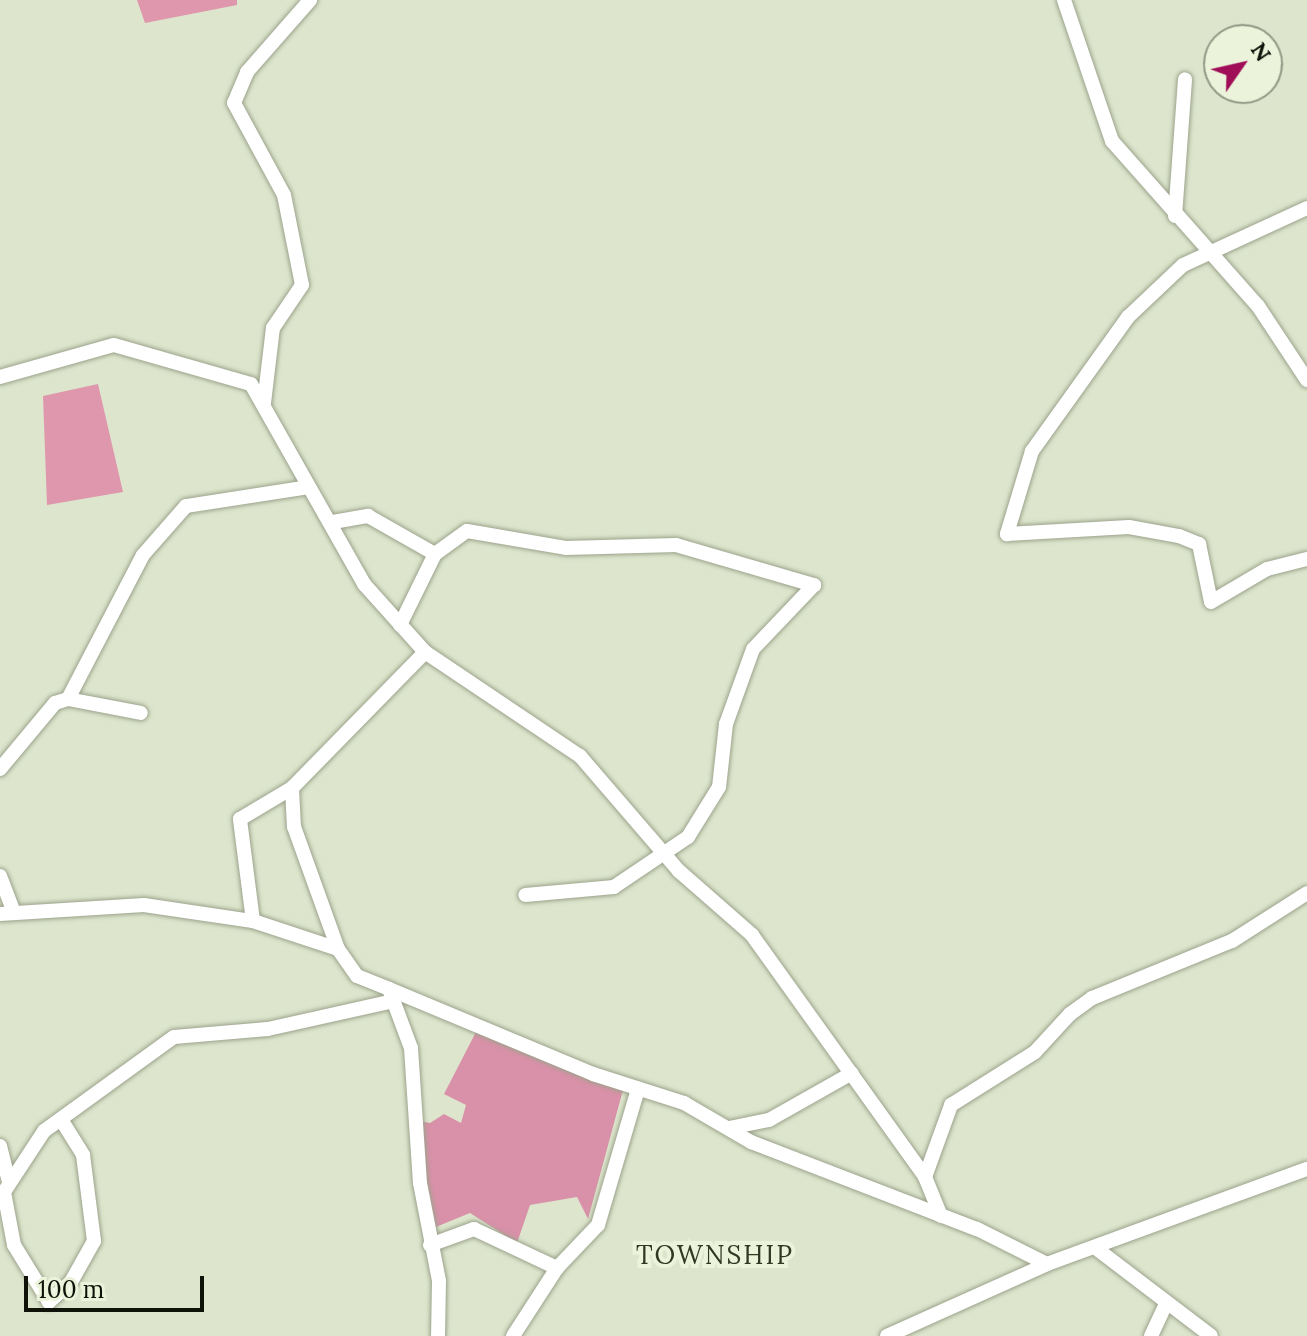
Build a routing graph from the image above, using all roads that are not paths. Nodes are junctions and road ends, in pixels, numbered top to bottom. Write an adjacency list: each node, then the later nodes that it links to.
1 (310, 0): 9 (street)
2 (1064, 0): 5 (street)
3 (1185, 79): 5 (street)
4 (1307, 208): 6 (street)
5 (1175, 216): 6 (street)
6 (1205, 253): 8 (street); 13 (street)
7 (0, 377): 9 (street)
8 (1307, 380)
9 (264, 403): 10 (street)
10 (309, 487): 11 (street); 16 (street)
11 (333, 522): 12 (street); 14 (street)
12 (435, 554): 14 (street); 20 (street)
13 (1307, 559)
14 (400, 625): 15 (street)
15 (425, 652): 19 (street); 20 (street)
16 (68, 699): 17 (street); 18 (street)
17 (141, 713)
18 (0, 769)
19 (292, 788): 25 (street); 26 (street)
20 (667, 856): 23 (street); 28 (street)
21 (0, 876): 24 (street)
22 (1307, 893): 34 (street)
23 (525, 895)
24 (7, 913): 25 (street)
25 (253, 921): 26 (street)
26 (338, 949): 27 (street)
27 (391, 995): 29 (street); 30 (street); 37 (street)
28 (852, 1073): 31 (street); 34 (street)
29 (638, 1089): 31 (street); 40 (street)
30 (62, 1121): 35 (street); 35 (street)
31 (729, 1128): 36 (street)
32 (0, 1146): 35 (street)
33 (1307, 1169): 38 (street)
34 (925, 1177): 36 (street)
35 (8, 1179)
36 (941, 1216): 39 (street)
37 (430, 1245): 40 (street); 42 (street)
38 (1097, 1249): 39 (street); 41 (street)
39 (1047, 1264): 44 (street)
40 (557, 1268): 43 (street)
41 (1166, 1304): 45 (street); 46 (street)
42 (438, 1336)
43 (513, 1336)
44 (887, 1336)
45 (1151, 1336)
46 (1211, 1336)

